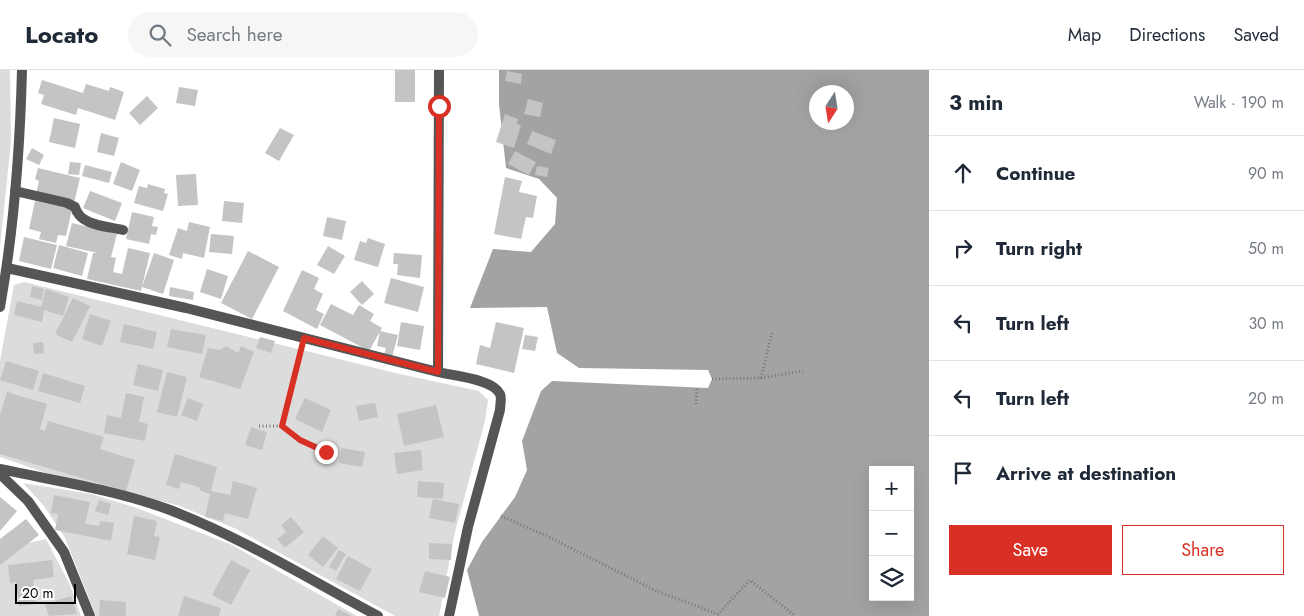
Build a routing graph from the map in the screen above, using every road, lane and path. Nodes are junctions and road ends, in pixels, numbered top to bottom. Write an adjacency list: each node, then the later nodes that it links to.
1 (22, 70): 3 (street)
2 (439, 70): 10 (street)
3 (14, 192): 4 (street); 5 (street)
4 (123, 230)
5 (7, 268): 6 (street); 8 (street)
6 (0, 307)
7 (772, 333): 11 (path)
8 (304, 338): 10 (street); 16 (path)
9 (803, 371): 11 (path)
10 (438, 372): 23 (street)
11 (761, 378): 12 (path)
12 (712, 379)
13 (697, 388): 14 (path)
14 (696, 404)
15 (259, 426): 16 (path)
16 (282, 426): 17 (path)
17 (326, 452)
18 (0, 468): 22 (street)
19 (0, 474): 21 (street)
20 (500, 516): 24 (path)
21 (90, 616)
22 (378, 616)
23 (449, 616)
24 (796, 616)

